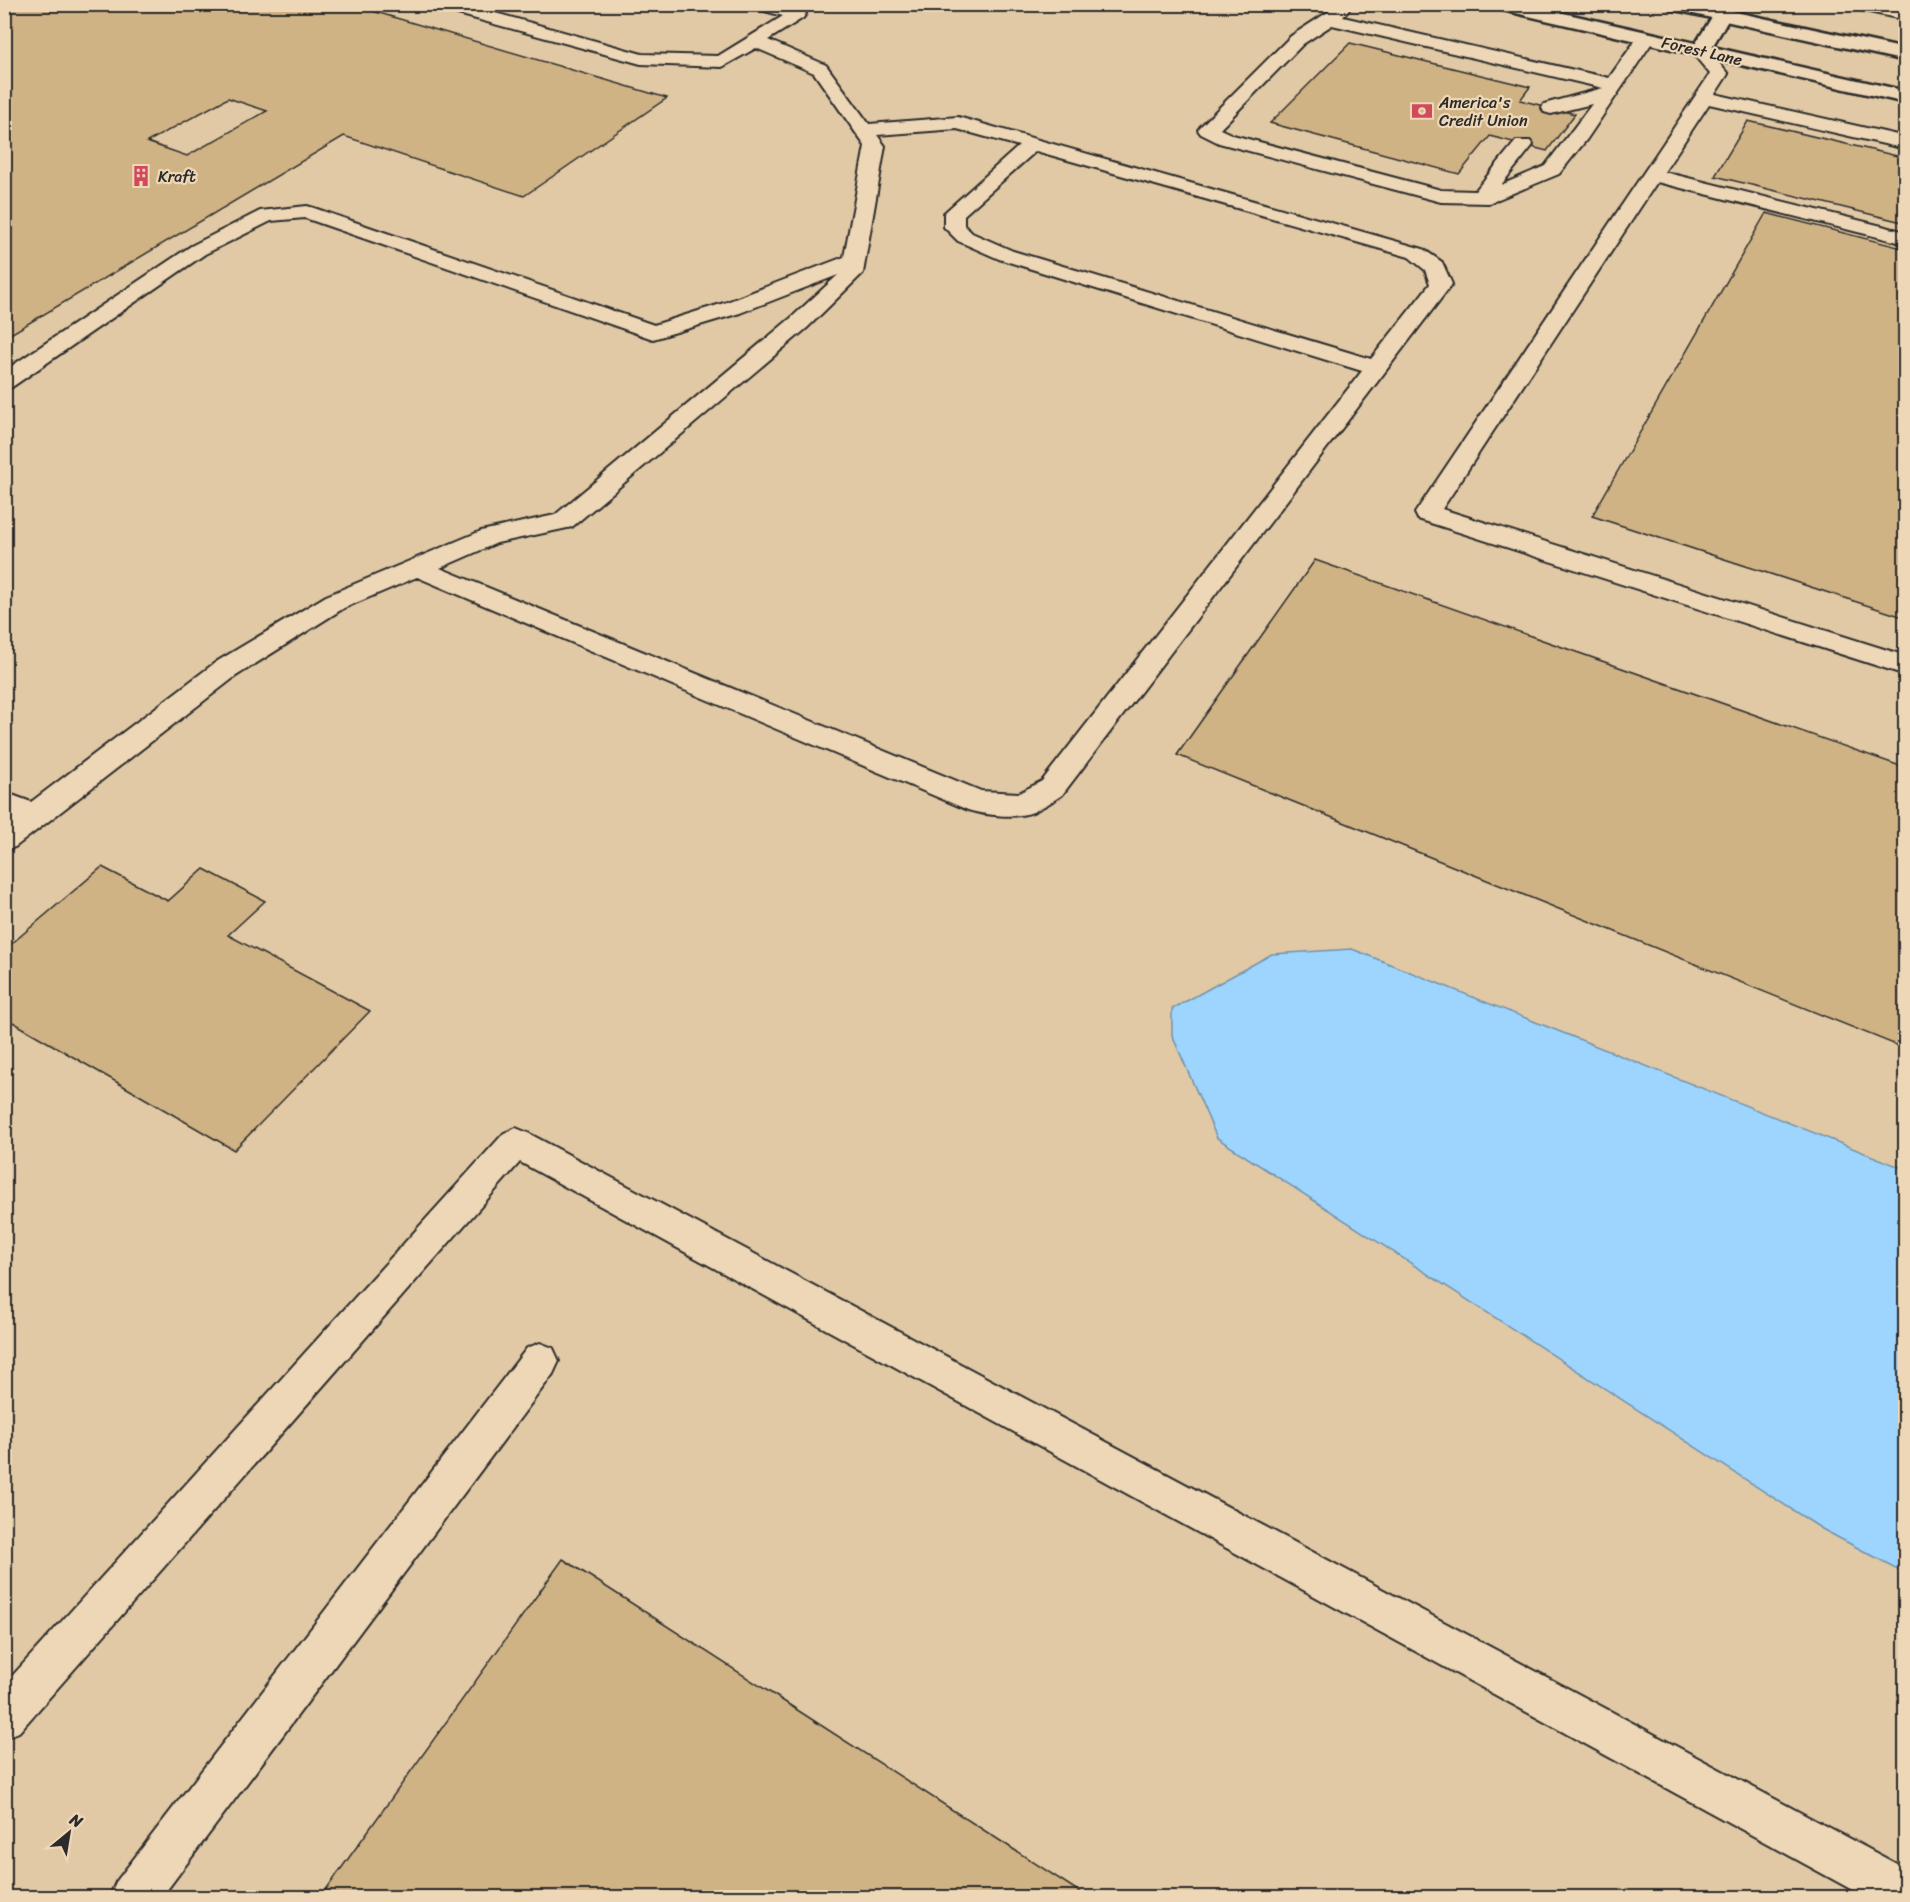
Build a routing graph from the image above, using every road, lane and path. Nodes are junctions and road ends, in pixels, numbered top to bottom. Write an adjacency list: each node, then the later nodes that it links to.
1 (442, 4): 11 (lane)
2 (759, 4): 11 (lane)
3 (1345, 4): 9 (lane)
4 (1498, 4): 10 (main road, Forest Lane)
5 (1671, 4): 7 (main road, Forest Lane)
6 (1857, 4): 8 (lane)
7 (1725, 10): 12 (main road); 13 (main road, Forest Lane)
8 (1905, 15)
9 (1328, 19): 14 (lane); 23 (lane)
10 (1646, 39): 12 (main road, Forest Lane); 14 (lane)
11 (755, 41): 18 (lane)
12 (1700, 51): 15 (lane); 16 (main road, Forest Lane)
13 (1905, 55)
14 (1611, 90): 17 (lane); 23 (lane)
15 (1704, 97): 19 (lane); 22 (lane)
16 (1905, 97)
17 (1551, 108)
18 (863, 130): 20 (lane); 25 (lane)
19 (1905, 143)
20 (1033, 144): 26 (lane); 26 (lane)
21 (1523, 145): 23 (lane)
22 (1652, 174): 24 (lane); 29 (lane)
23 (1481, 196)
24 (1905, 238)
25 (854, 261): 27 (lane); 28 (lane)
26 (1376, 368): 28 (lane)
27 (4, 382)
28 (418, 567): 31 (lane)
29 (1905, 666)
30 (4, 803): 31 (lane)
31 (35, 816): 32 (lane)
32 (4, 839)
33 (540, 1360): 36 (lane)
34 (4, 1717): 35 (lane)
35 (1905, 1894)
36 (132, 1898)

